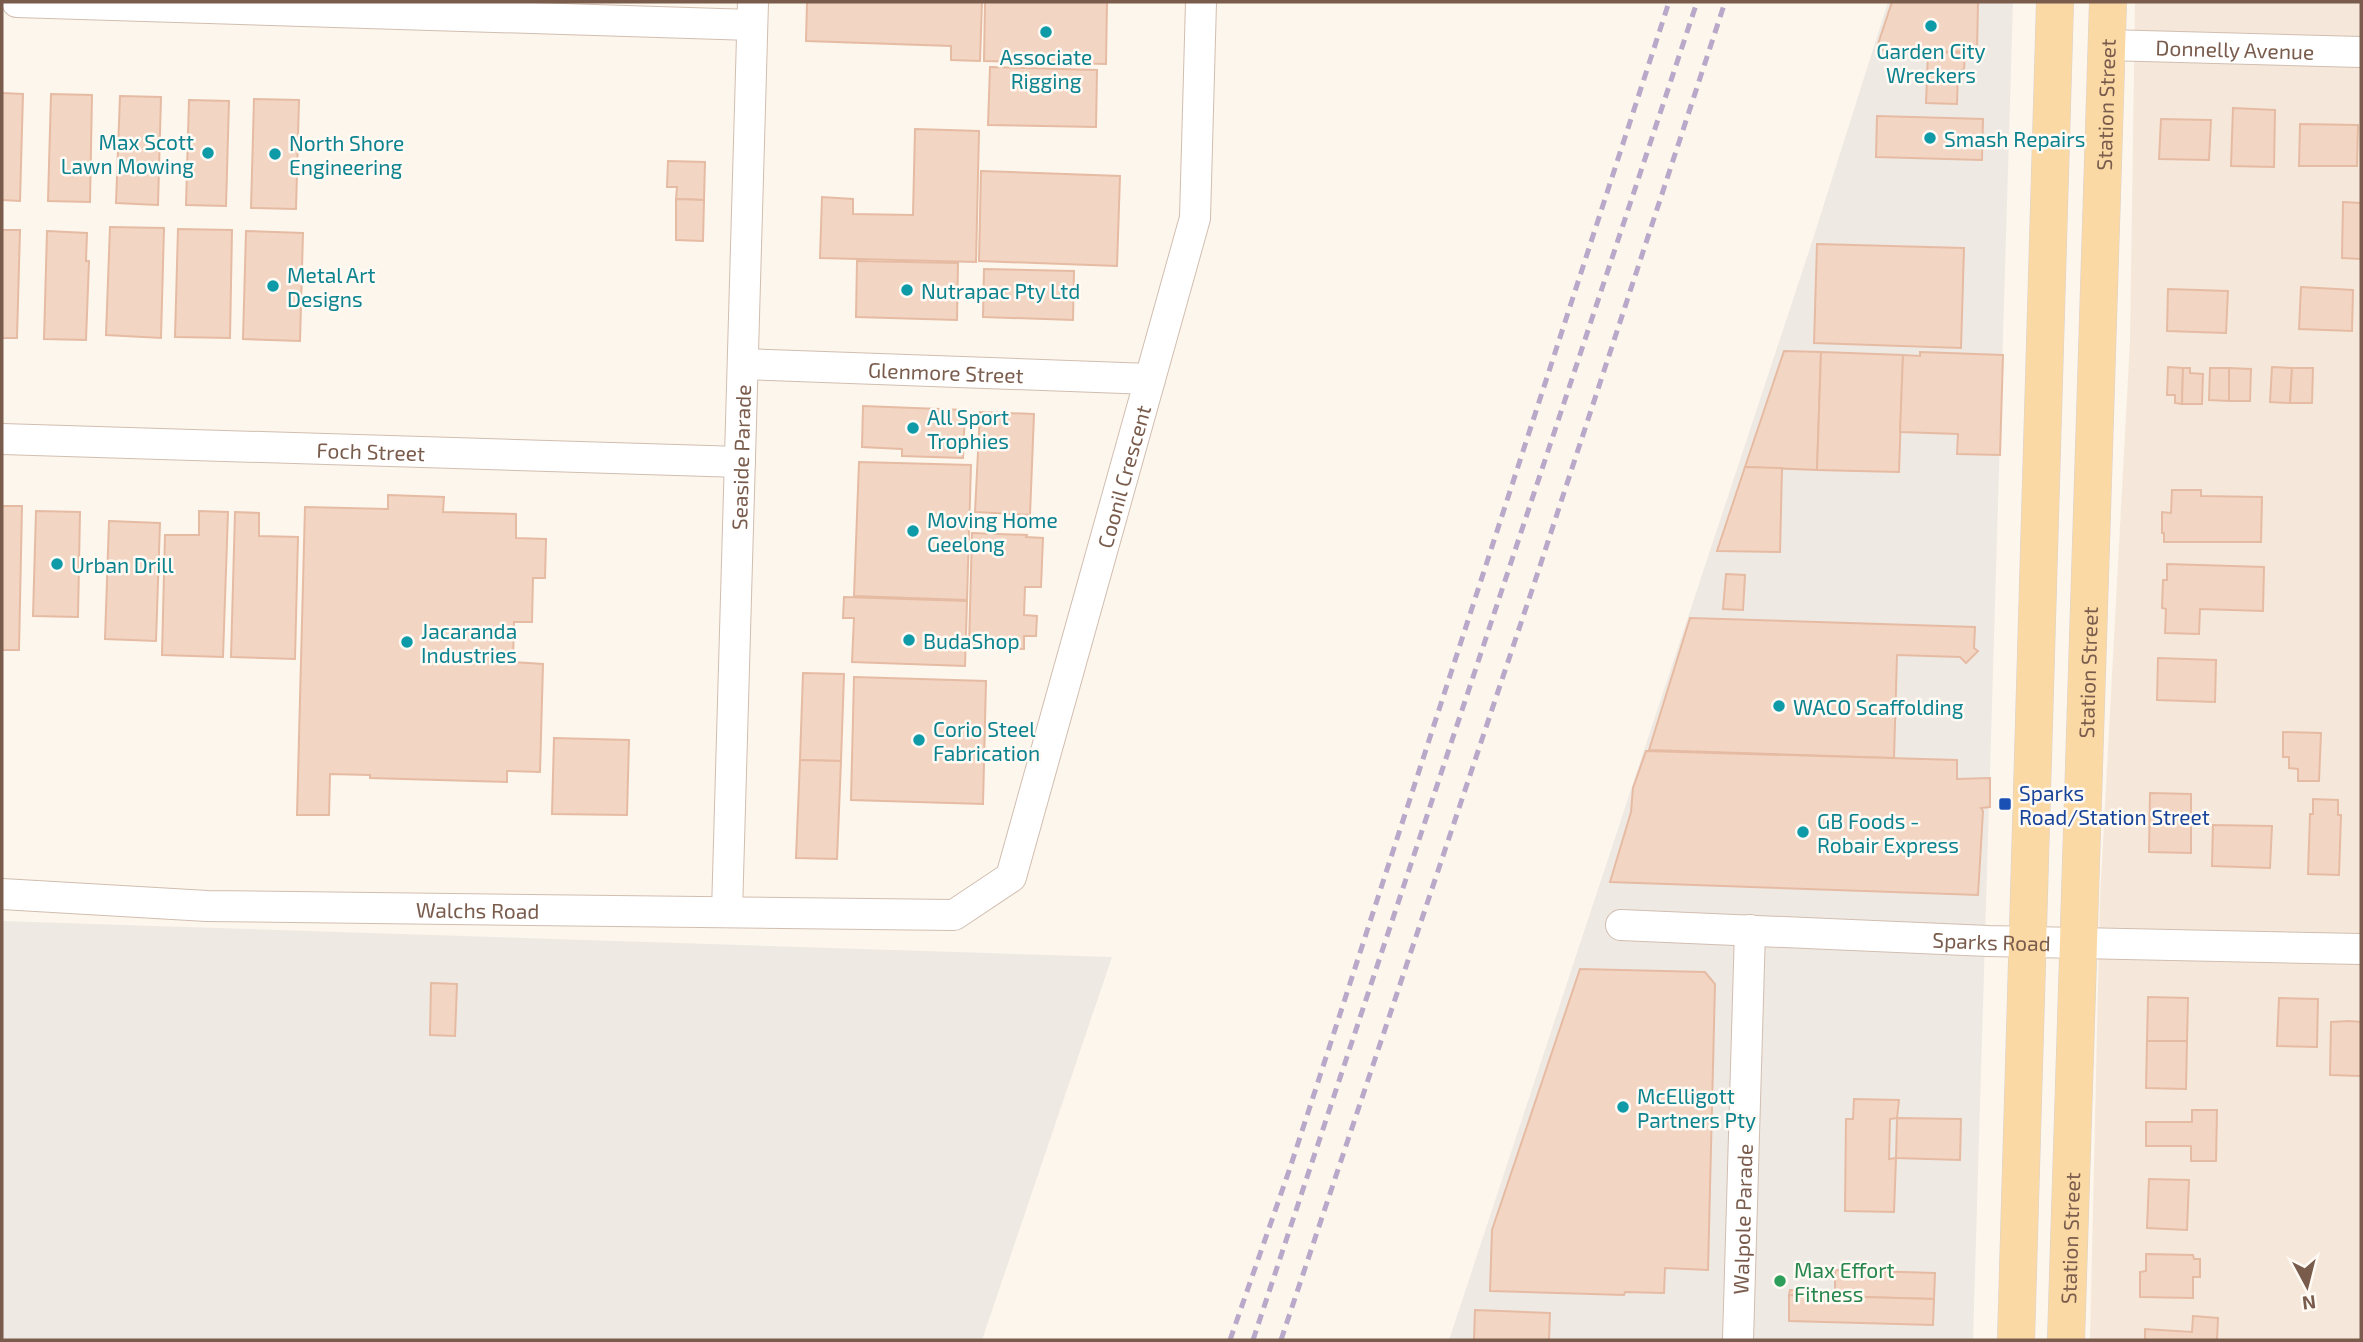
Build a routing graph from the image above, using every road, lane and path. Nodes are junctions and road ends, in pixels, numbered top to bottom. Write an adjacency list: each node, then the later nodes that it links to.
1 (18, 2): 5 (street)
2 (1201, 2): 9 (street, Coonil Crescent)
3 (2055, 2): 17 (main road)
4 (2108, 2): 6 (main road, Station Street)
5 (752, 13): 8 (street, Seaside Parade)
6 (2107, 45): 7 (street, Donnelly Avenue); 18 (main road, Station Street)
7 (2361, 52)
8 (743, 364): 9 (street, Glenmore Street); 11 (street, Seaside Parade)
9 (1150, 379): 14 (street, Coonil Crescent)
10 (2, 439): 11 (street, Foch Street)
11 (740, 462): 13 (street, Seaside Parade)
12 (2, 894): 13 (street, Walchs Road)
13 (727, 912): 14 (street, Walchs Road)
14 (954, 915)
15 (1621, 925): 16 (street, Sparks Road)
16 (1751, 930): 17 (street, Sparks Road); 20 (street, Walpole Parade)
17 (2028, 942): 18 (street, Sparks Road); 21 (main road)
18 (2078, 942): 19 (street, Sparks Road); 22 (main road, Station Street)
19 (2361, 949)
20 (1738, 1340)
21 (2017, 1340)
22 (2066, 1340)

